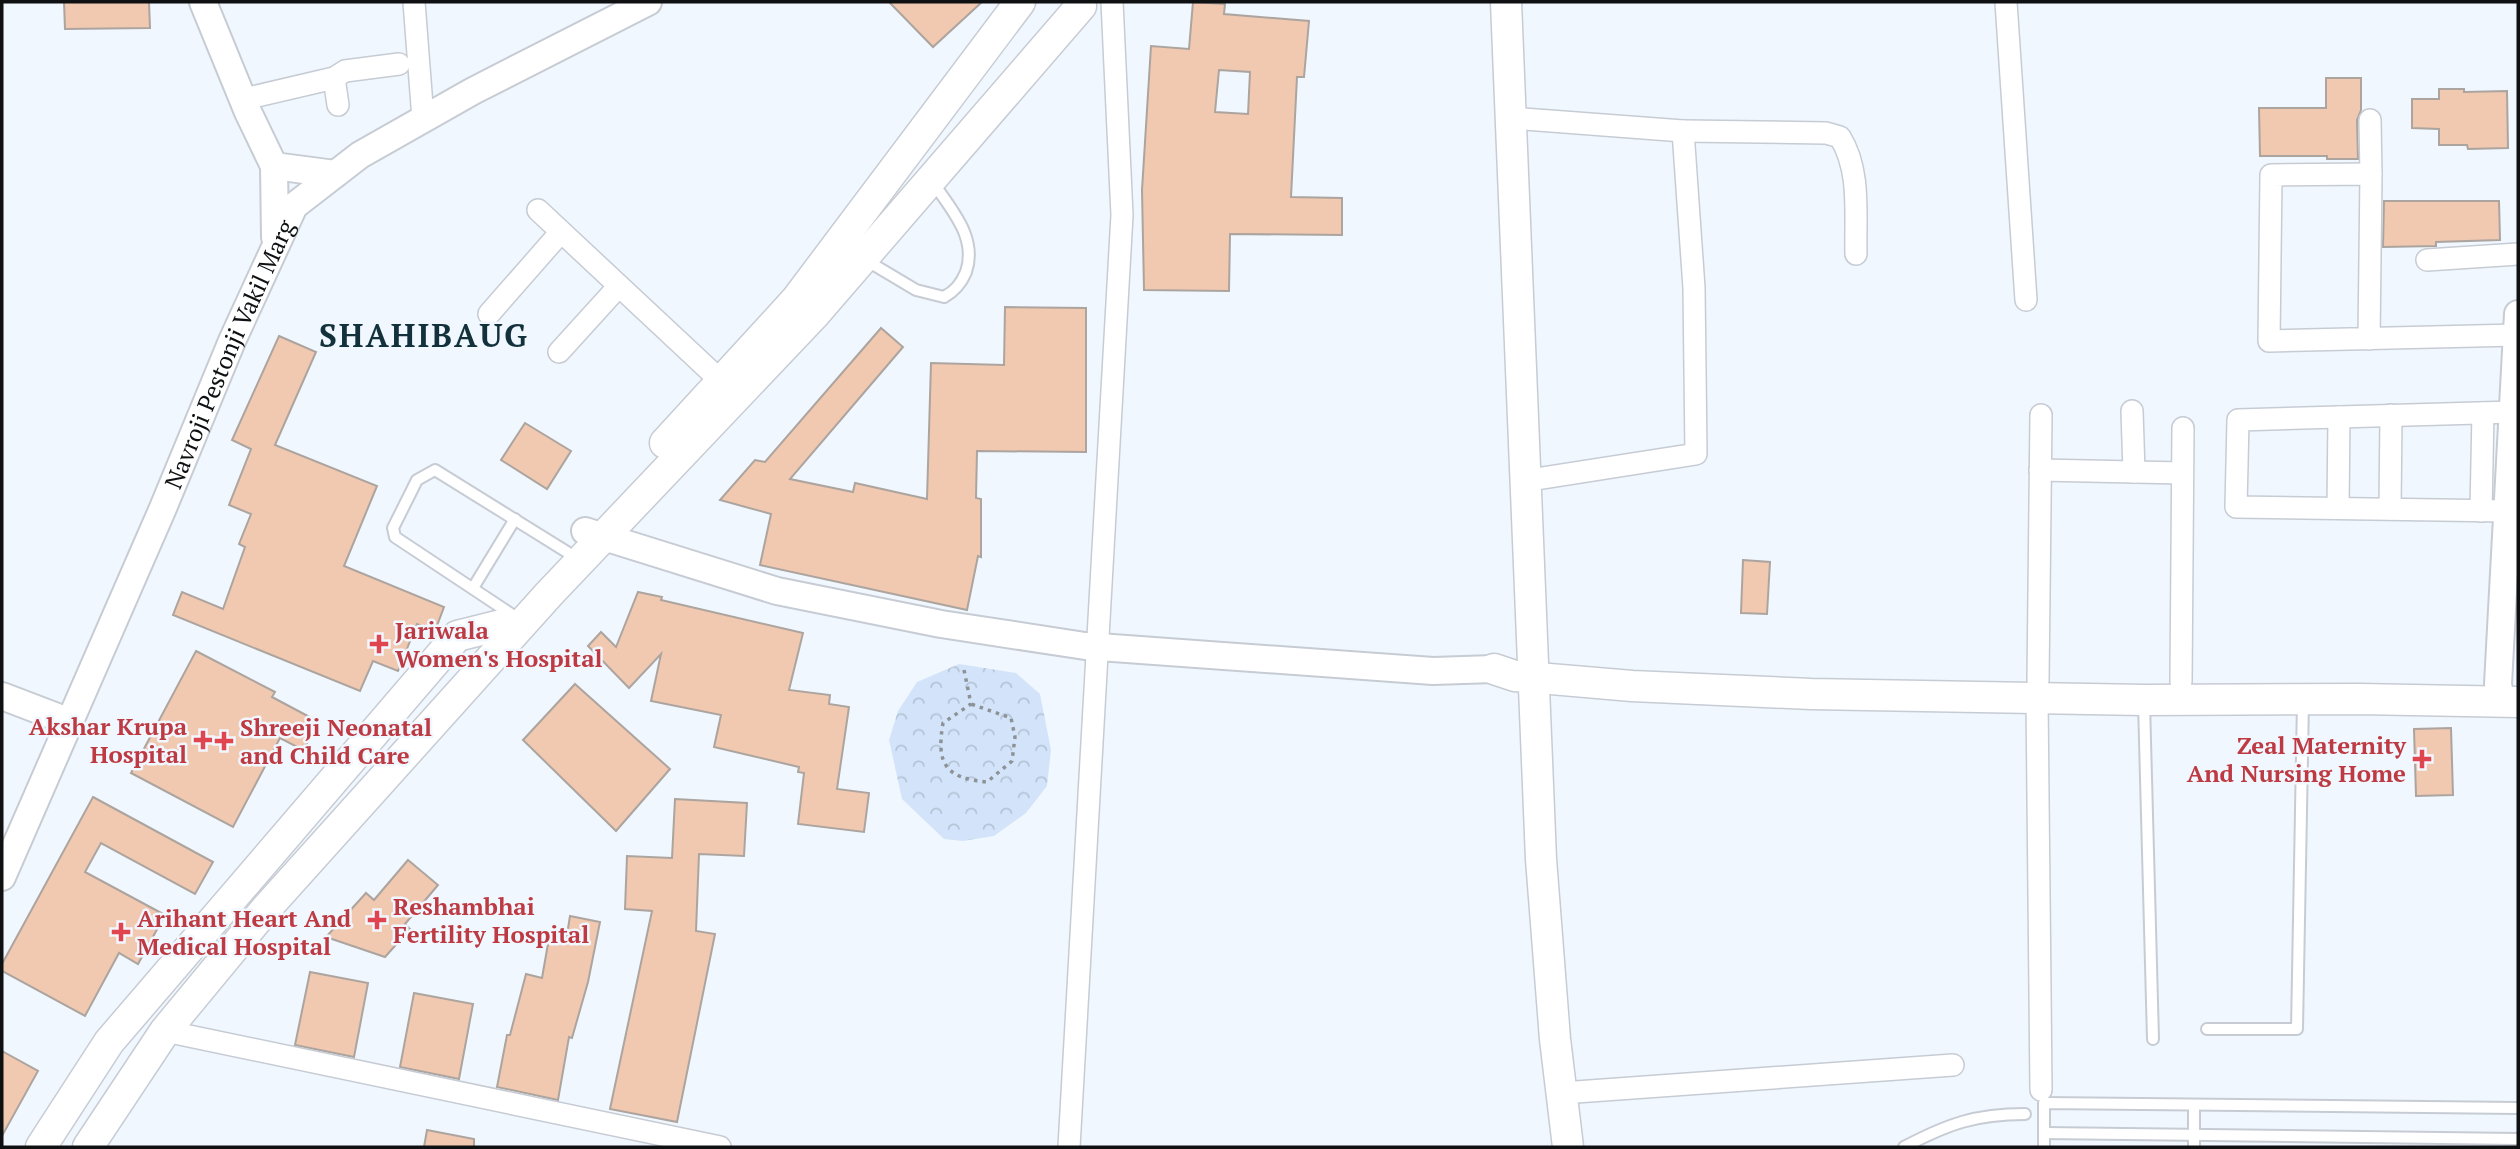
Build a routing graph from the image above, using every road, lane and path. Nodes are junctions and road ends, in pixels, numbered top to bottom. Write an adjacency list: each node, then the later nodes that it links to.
1 (203, 2): 12 (street)
2 (414, 2): 15 (street)
3 (648, 2): 15 (street, Navroji Pestonji Vakil Marg)
4 (1020, 2): 36 (main road)
5 (1112, 2): 56 (street)
6 (1487, 2): 58 (main road)
7 (1506, 2): 14 (main road)
8 (2006, 2): 30 (street)
9 (1082, 3): 21 (main road)
10 (399, 64): 11 (street)
11 (334, 78): 12 (street); 13 (street)
12 (244, 99): 18 (street)
13 (338, 105)
14 (1510, 118): 17 (street); 47 (main road)
15 (423, 119): 19 (street, Navroji Pestonji Vakil Marg)
16 (2370, 120): 20 (street)
17 (1683, 131): 25 (street); 47 (street)
18 (274, 166): 19 (street); 24 (street)
19 (335, 174): 24 (street, Navroji Pestonji Vakil Marg)
20 (2371, 174): 34 (street); 34 (street)
21 (930, 179): 27 (main road); 27 (lane)
22 (538, 210): 23 (street)
23 (561, 233): 29 (street); 31 (street)
24 (275, 246): 66 (street, Navroji Pestonji Vakil Marg)
25 (1856, 254)
26 (2518, 254): 28 (street)
27 (862, 259): 53 (main road)
28 (2427, 261)
29 (618, 287): 35 (street); 36 (street)
30 (2026, 300)
31 (489, 314)
32 (2518, 314): 33 (street)
33 (2517, 335): 34 (street); 38 (street)
34 (2369, 339)
35 (559, 352)
36 (722, 382): 53 (main road)
37 (2132, 411): 45 (street)
38 (2512, 412): 39 (street); 52 (street)
39 (2483, 413): 41 (street); 50 (street)
40 (2041, 415): 44 (street)
41 (2391, 415): 42 (street); 49 (street)
42 (2339, 417): 48 (street); 48 (street)
43 (2183, 428): 46 (street)
44 (2040, 470): 45 (street); 60 (street)
45 (2134, 472): 46 (street)
46 (2182, 473): 59 (street)
47 (1524, 481): 58 (main road)
48 (2338, 508): 49 (street)
49 (2390, 509): 50 (street)
50 (2481, 511): 52 (street)
51 (515, 519): 53 (lane); 54 (lane); 54 (lane)
52 (2511, 520): 61 (street)
53 (585, 540): 55 (main road); 56 (street); 69 (main road)
54 (473, 588): 55 (lane)
55 (506, 619): 80 (main road); 81 (main road)
56 (1096, 647): 58 (street); 84 (street)
57 (964, 670): 65 (path)
58 (1518, 670): 60 (main road); 72 (main road); 85 (main road)
59 (2181, 682): 60 (main road); 61 (main road)
60 (2037, 690): 64 (main road); 73 (street)
61 (2509, 693): 63 (main road)
62 (2, 696): 66 (street)
63 (2303, 699): 64 (main road); 68 (lane)
64 (2144, 700): 70 (lane)
65 (971, 704): 65 (path)
66 (70, 722): 67 (street, Navroji Pestonji Vakil Marg)
67 (2, 877)
68 (2207, 1029)
69 (165, 1031): 82 (main road); 83 (street)
70 (2153, 1039)
71 (1953, 1065): 72 (street)
72 (1562, 1093): 86 (main road)
73 (2042, 1097): 74 (lane); 77 (lane)
74 (2194, 1105): 75 (lane); 79 (lane)
75 (2518, 1108)
76 (2025, 1114): 87 (lane)
77 (2044, 1133): 79 (lane); 88 (lane)
78 (2518, 1139): 79 (lane)
79 (2194, 1142)
80 (41, 1147)
81 (69, 1147)
82 (88, 1147)
83 (720, 1147)
84 (1069, 1147)
85 (1548, 1147)
86 (1568, 1147)
87 (1904, 1147)
88 (2044, 1147)

